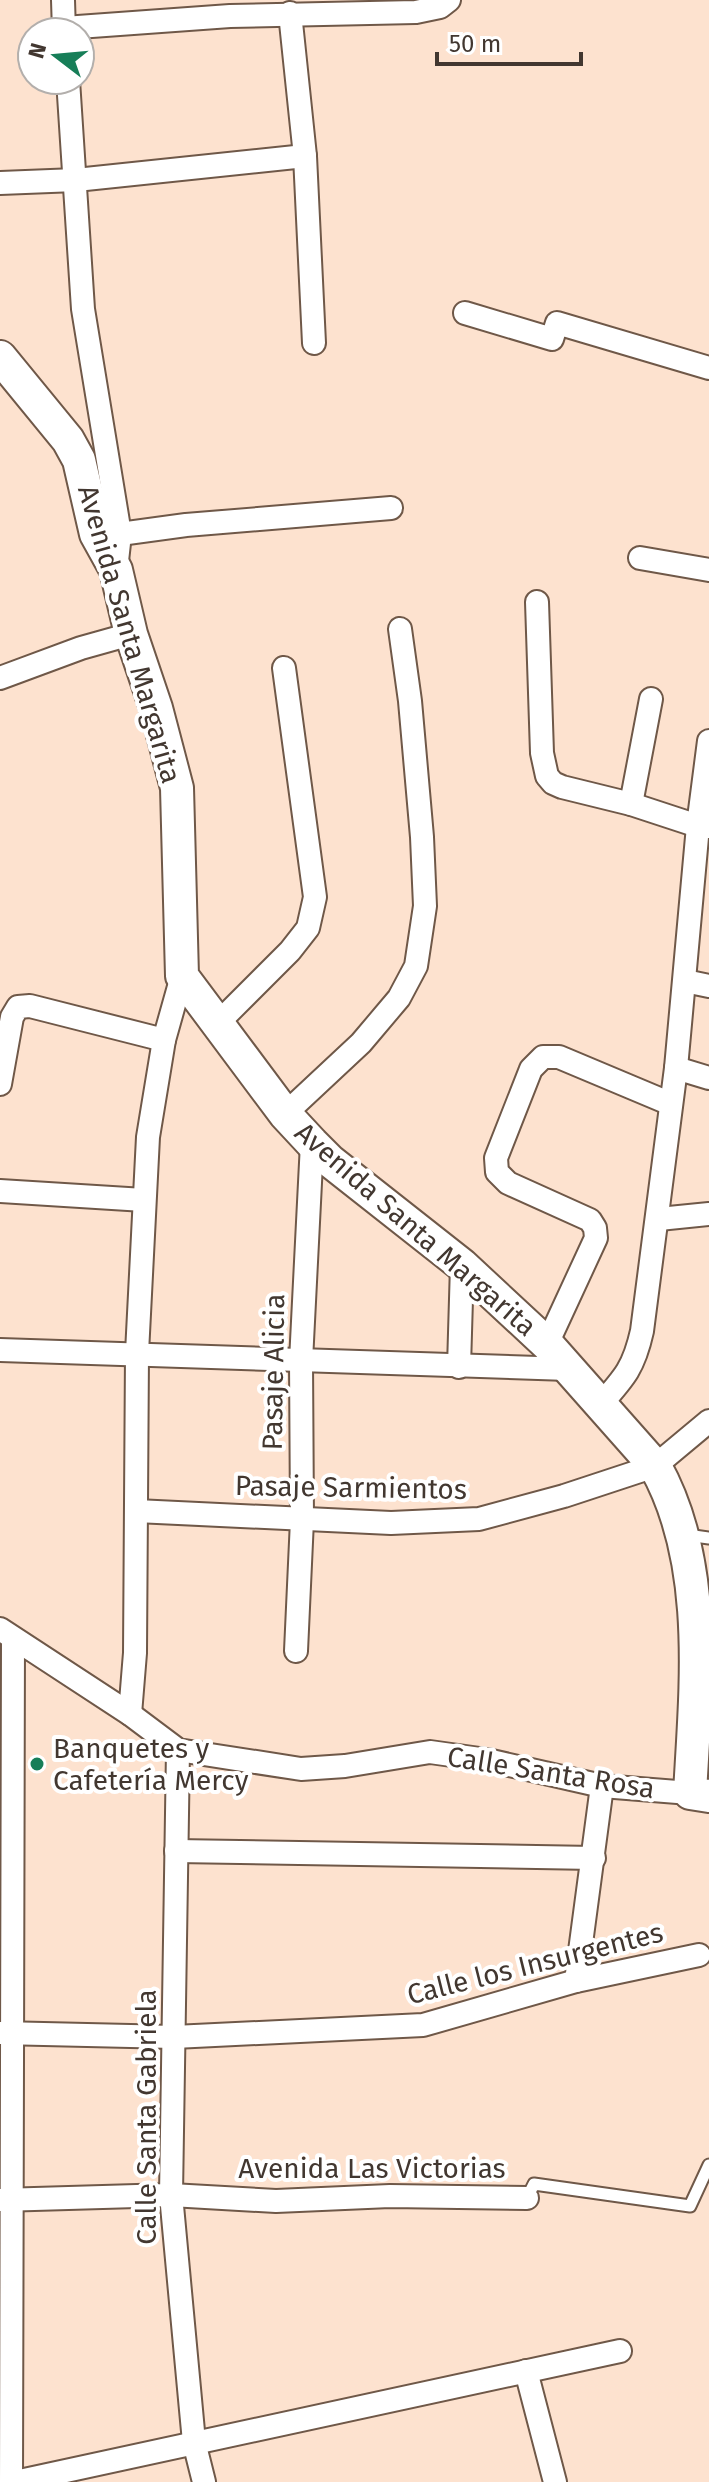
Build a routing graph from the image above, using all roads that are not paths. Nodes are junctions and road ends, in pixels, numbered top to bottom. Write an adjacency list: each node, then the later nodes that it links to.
1 (449, 0): 2 (street)
2 (290, 13): 3 (street); 5 (street)
3 (96, 27)
4 (69, 96): 6 (street)
5 (305, 156): 6 (street); 9 (street)
6 (76, 180): 7 (street); 13 (street)
7 (0, 183)
8 (465, 313): 11 (street)
9 (314, 343)
10 (0, 357): 15 (street, Avenida Santa Margarita)
11 (709, 368)
12 (391, 508): 13 (street)
13 (120, 534): 15 (street)
14 (640, 558): 16 (street)
15 (116, 570): 19 (street, Avenida Santa Margarita)
16 (709, 570)
17 (537, 602): 24 (street)
18 (400, 629): 35 (street)
19 (131, 634): 21 (street); 26 (street, Avenida Santa Margarita)
20 (284, 668): 29 (street)
21 (0, 678)
22 (651, 699): 24 (street)
23 (709, 741): 25 (street)
24 (631, 804): 25 (street)
25 (704, 826): 27 (street)
26 (182, 976): 29 (street, Avenida Santa Margarita); 30 (street)
27 (685, 981): 28 (street); 31 (street)
28 (709, 986)
29 (218, 1023): 35 (street, Avenida Santa Margarita)
30 (164, 1040): 33 (street); 38 (street)
31 (676, 1068): 32 (street); 34 (street)
32 (709, 1078)
33 (0, 1084)
34 (671, 1104): 40 (street); 42 (street)
35 (285, 1114): 36 (street, Avenida Santa Margarita)
36 (312, 1143): 41 (street, Avenida Santa Margarita); 45 (street, Pasaje Alicia)
37 (0, 1191): 38 (street)
38 (144, 1200): 44 (street)
39 (709, 1214): 40 (street)
40 (659, 1219): 48 (street)
41 (462, 1265): 42 (street, Avenida Santa Margarita); 46 (street)
42 (547, 1344): 47 (street, Avenida Santa Margarita)
43 (0, 1350): 44 (street)
44 (137, 1353): 45 (street); 51 (street)
45 (301, 1361): 46 (street); 52 (street, Pasaje Alicia)
46 (459, 1367): 47 (street)
47 (568, 1369): 48 (street, Avenida Santa Margarita)
48 (601, 1404): 50 (street, Avenida Santa Margarita)
49 (709, 1421): 50 (street)
50 (655, 1466): 52 (street, Pasaje Sarmientos); 53 (street, Avenida Santa Margarita)
51 (136, 1511): 52 (street, Pasaje Sarmientos); 57 (street)
52 (302, 1520): 56 (street, Pasaje Alicia)
53 (698, 1536): 54 (street, Avenida Santa Margarita)
54 (703, 1592): 60 (street, Avenida Santa Margarita)
55 (6, 1634): 57 (street, Calle Santa Rosa); 65 (street)
56 (296, 1651)
57 (130, 1714): 58 (street, Calle Santa Rosa)
58 (178, 1750): 59 (street, Calle Santa Rosa); 61 (street, Calle Santa Gabriela)
59 (602, 1786): 60 (street, Calle Santa Rosa); 62 (street)
60 (700, 1794)
61 (176, 1851): 62 (street); 66 (street, Calle Santa Gabriela)
62 (594, 1858): 64 (street)
63 (699, 1955): 64 (street, Calle los Insurgentes)
64 (576, 1981): 66 (street, Calle los Insurgentes)
65 (6, 2033): 66 (street, Calle los Insurgentes); 70 (street)
66 (174, 2037): 68 (street, Calle Santa Gabriela)
67 (709, 2165): 69 (lane, Avenida Las Victorias)
68 (171, 2195): 69 (street, Avenida Las Victorias); 70 (street, Avenida Las Victorias); 74 (street, Calle Santa Gabriela)
69 (527, 2198)
70 (6, 2199): 73 (street)
71 (620, 2351): 72 (street)
72 (526, 2371): 74 (street); 77 (street)
73 (5, 2391): 75 (street)
74 (194, 2442): 75 (street); 76 (street, Calle Santa Gabriela)
75 (13, 2482)
76 (204, 2482)
77 (555, 2482)

